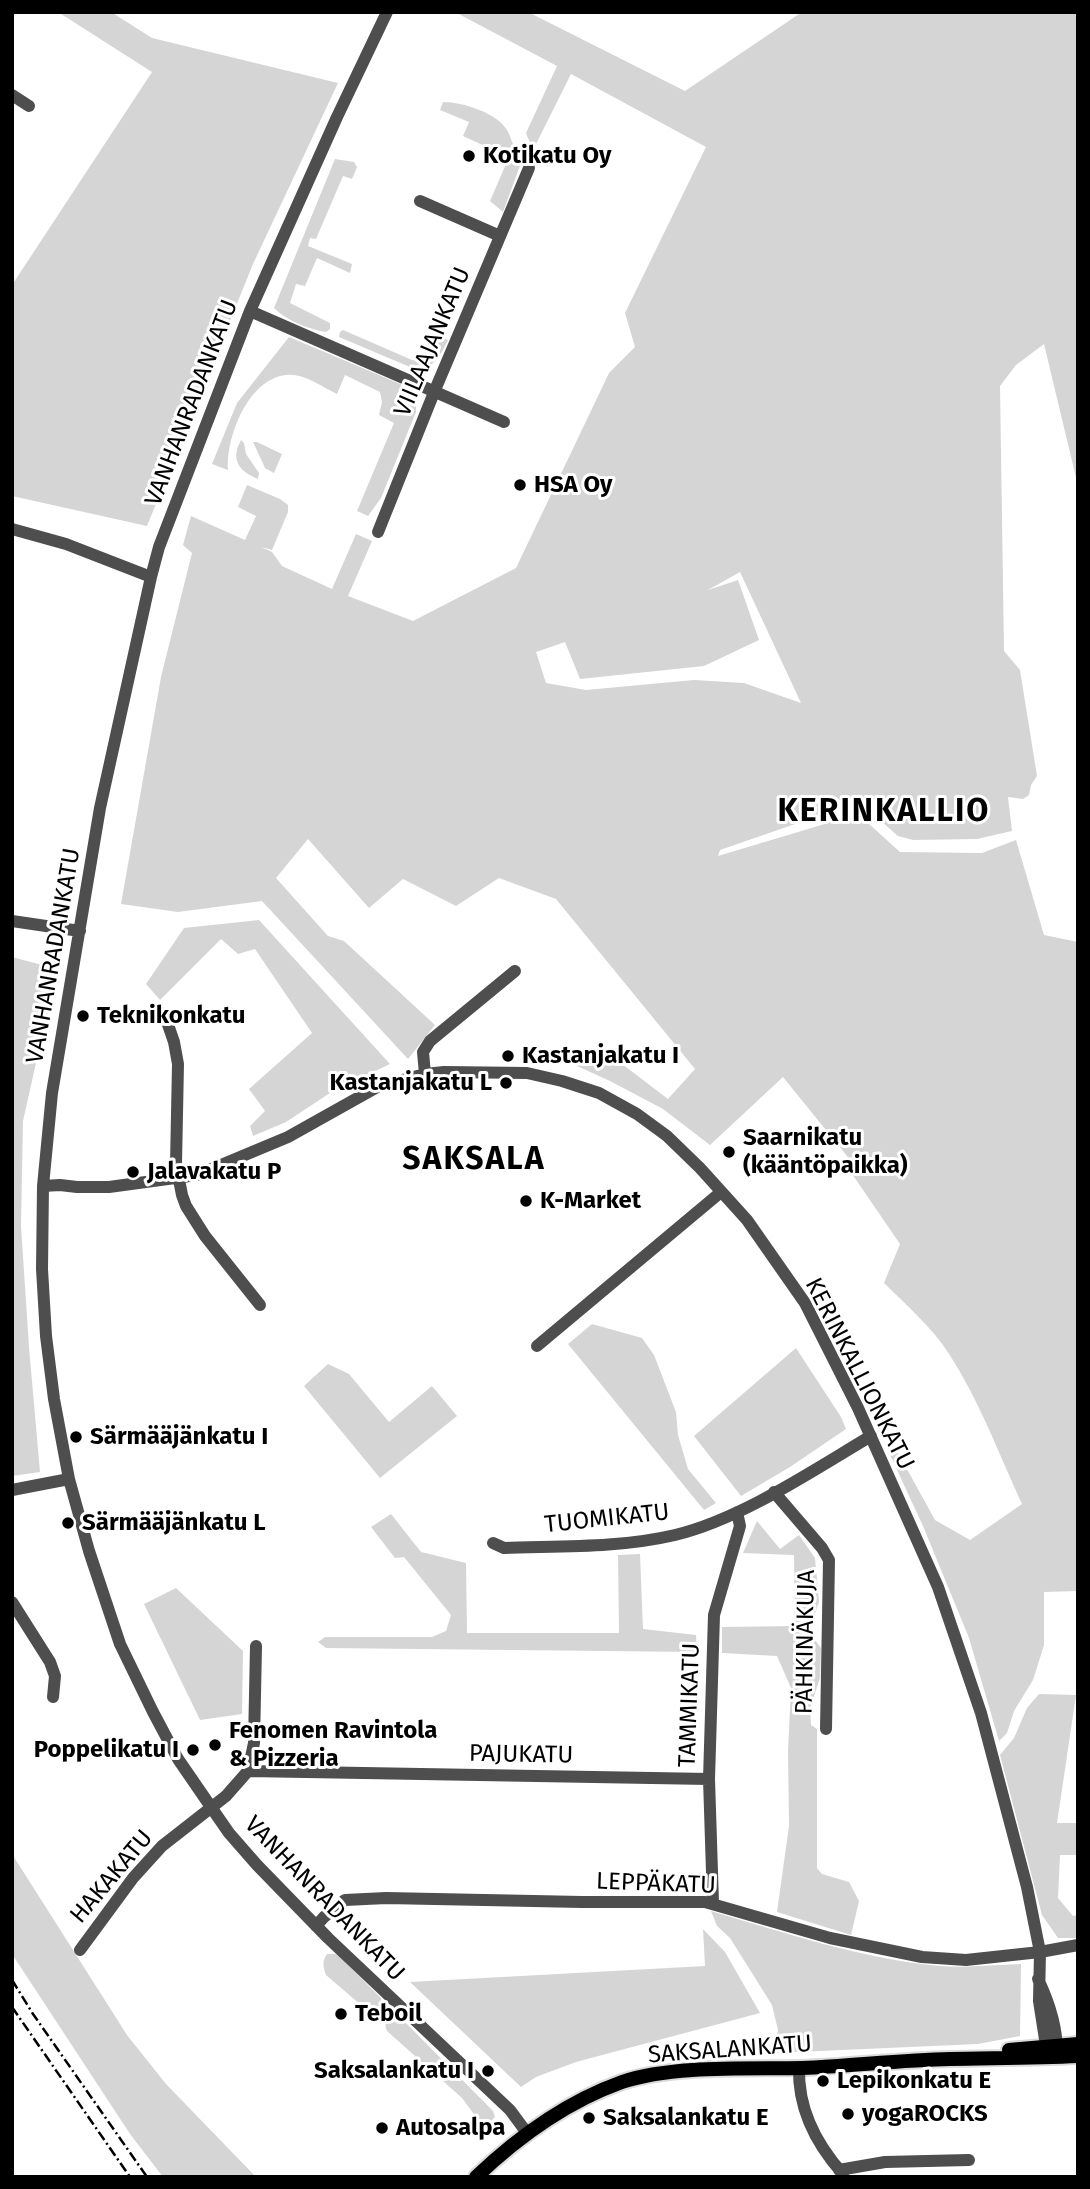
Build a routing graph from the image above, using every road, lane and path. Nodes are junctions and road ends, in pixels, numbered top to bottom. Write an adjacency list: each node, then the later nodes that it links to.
1 (387, 12): 7 (street, VANHANRADANKATU)
2 (12, 95): 3 (street)
3 (29, 106)
4 (529, 168): 6 (street, VIILAAJANKATU)
5 (420, 201): 6 (street)
6 (500, 236): 8 (street, VIILAAJANKATU)
7 (250, 311): 8 (street); 12 (street, VANHANRADANKATU)
8 (435, 390): 9 (street); 11 (street, VIILAAJANKATU)
9 (503, 422)
10 (12, 529): 12 (street)
11 (378, 532)
12 (151, 577): 14 (street, VANHANRADANKATU)
13 (12, 921): 14 (street)
14 (80, 931): 19 (street, VANHANRADANKATU)
15 (515, 971): 17 (street)
16 (164, 1013): 18 (street)
17 (425, 1074): 18 (street, KERINKALLIONKATU); 20 (street, KERINKALLIONKATU)
18 (178, 1179): 19 (street, KERINKALLIONKATU); 21 (street)
19 (43, 1186): 24 (street, VANHANRADANKATU)
20 (721, 1192): 22 (street); 23 (street, KERINKALLIONKATU)
21 (260, 1305)
22 (537, 1346)
23 (871, 1436): 26 (street, TUOMIKATU); 40 (street, KERINKALLIONKATU)
24 (69, 1479): 25 (street); 35 (street, VANHANRADANKATU)
25 (12, 1490)
26 (774, 1492): 27 (street, TUOMIKATU); 32 (street, PÄHKINÄKUJA)
27 (737, 1513): 28 (street, TUOMIKATU); 34 (street, TAMMIKATU)
28 (492, 1544)
29 (12, 1602): 31 (street)
30 (256, 1646): 33 (street)
31 (53, 1697)
32 (826, 1729)
33 (248, 1771): 34 (street, PAJUKATU); 35 (street, HAKAKATU)
34 (709, 1779): 36 (street, TAMMIKATU)
35 (211, 1807): 37 (street, VANHANRADANKATU); 39 (street, HAKAKATU)
36 (713, 1903): 37 (street, LEPPÄKATU); 40 (street, LEPPÄKATU)
37 (316, 1926): 45 (street, VANHANRADANKATU)
38 (1078, 1945): 40 (street, LEPPÄKATU)
39 (80, 1950)
40 (1040, 1952): 42 (street, KERINKALLIONKATU)
41 (1078, 2044): 42 (main road, SAKSALANKATU)
42 (1052, 2049): 43 (main road, SAKSALANKATU); 44 (main road, SAKSALANKATU)
43 (1078, 2056)
44 (799, 2068): 45 (main road, SAKSALANKATU); 47 (street)
45 (527, 2133): 48 (main road, SAKSALANKATU)
46 (969, 2160): 47 (street)
47 (842, 2173)
48 (476, 2177)

